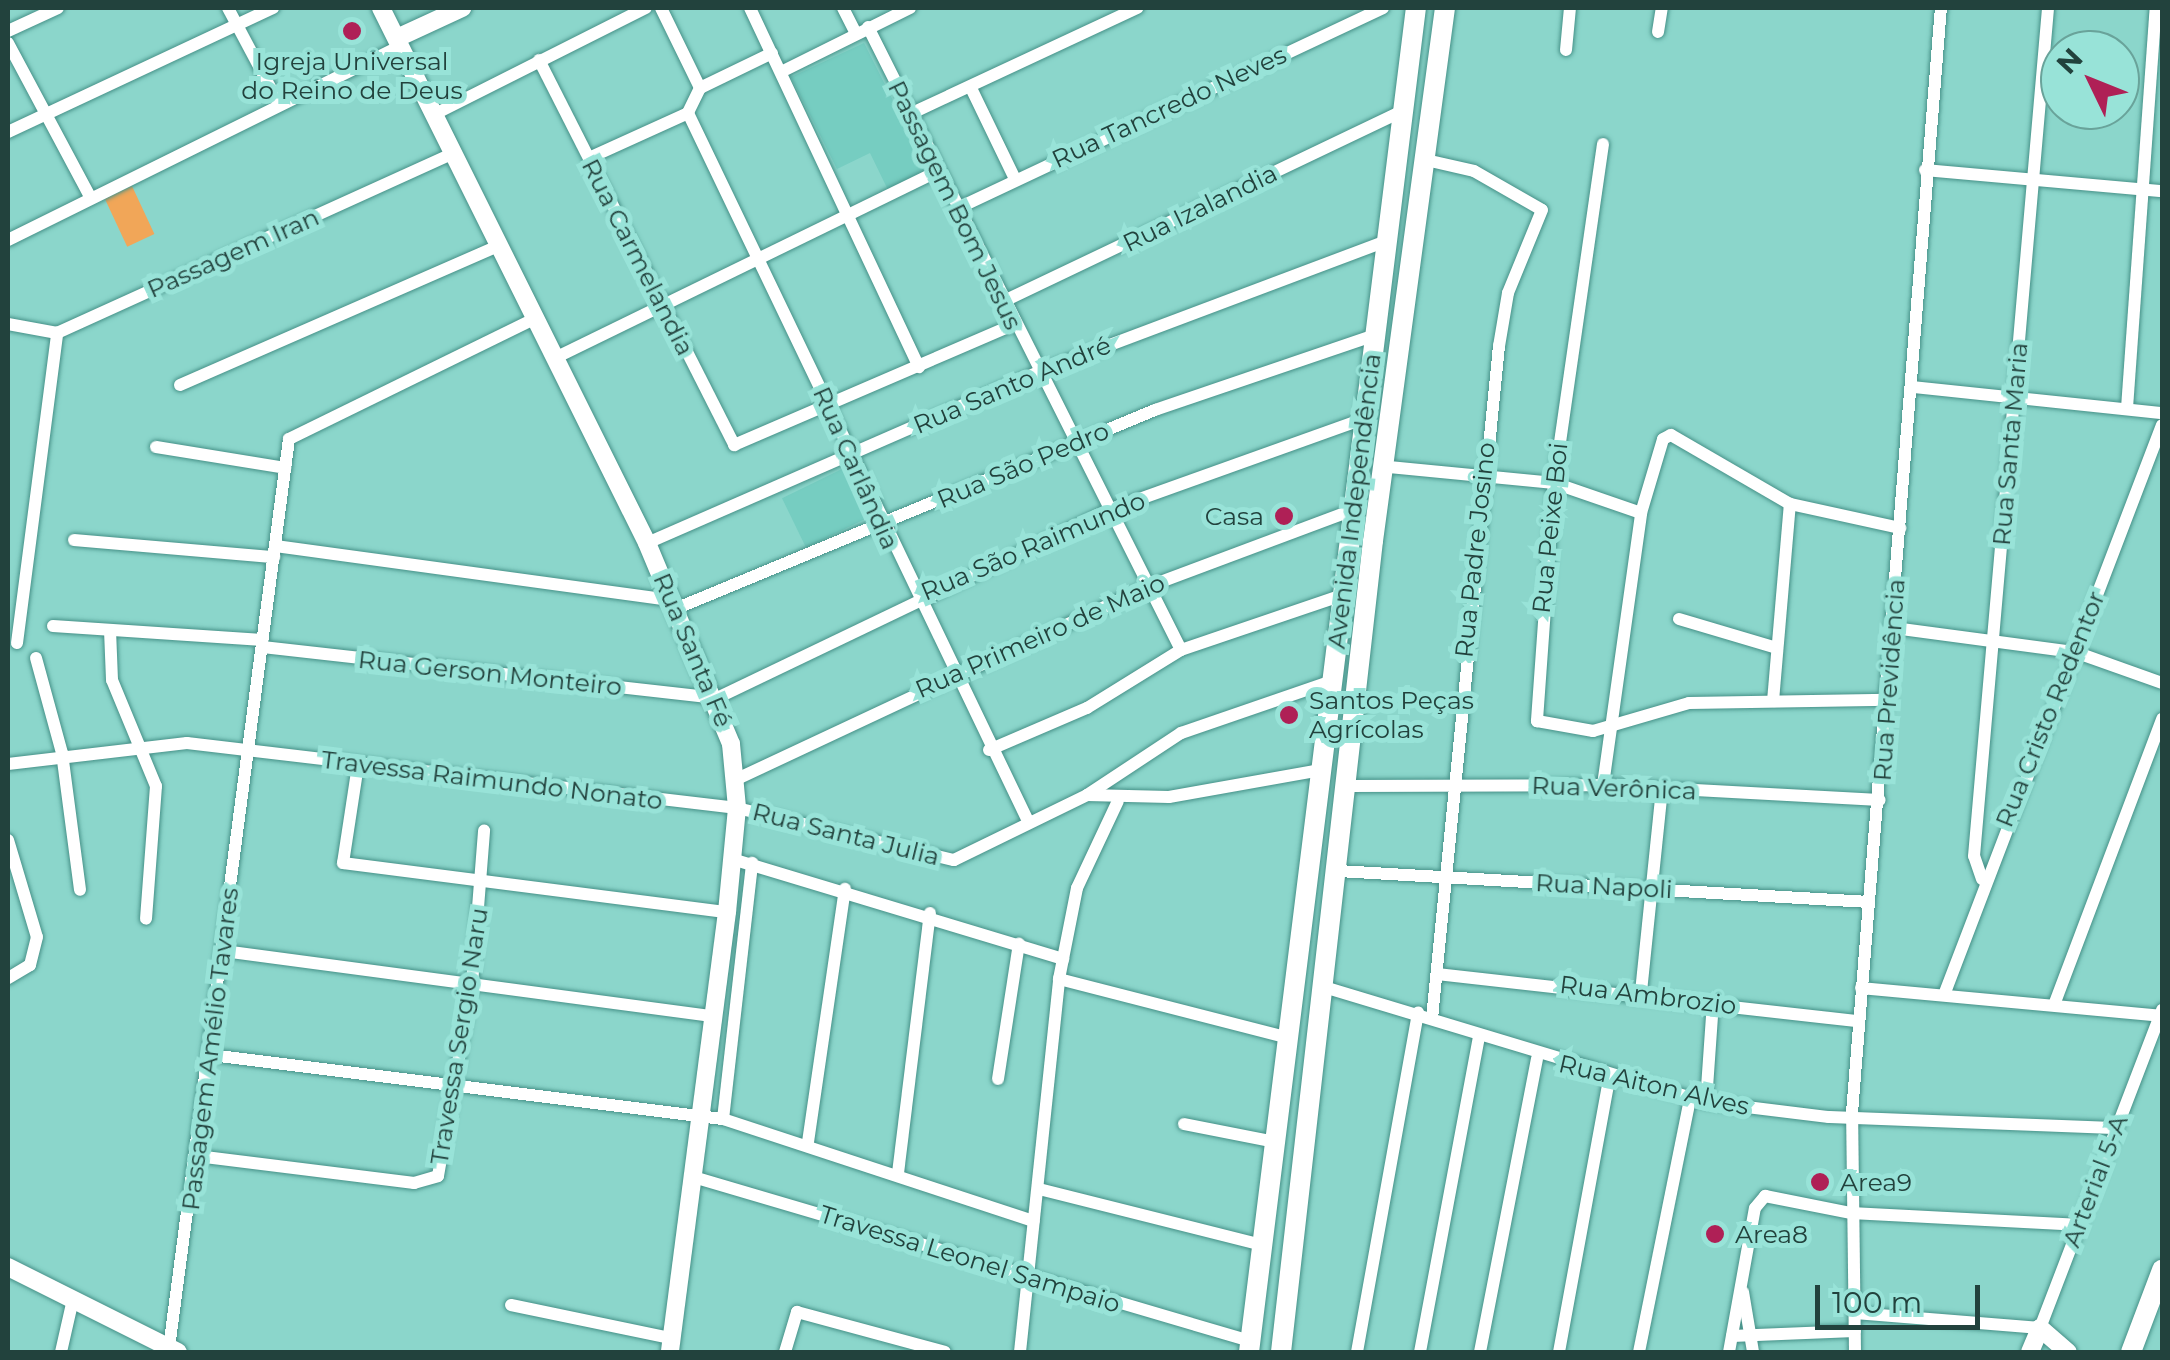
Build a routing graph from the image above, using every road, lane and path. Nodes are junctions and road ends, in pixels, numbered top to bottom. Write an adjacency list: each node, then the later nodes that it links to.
1 (58, 8): 22 (street)
2 (228, 8): 20 (street)
3 (273, 8): 20 (street)
4 (380, 8): 25 (street, Rua Santa Fé)
5 (462, 8): 25 (street)
6 (646, 8): 30 (street)
7 (661, 8): 33 (street)
8 (750, 8): 29 (street)
9 (843, 8): 21 (street, Passagem Bom Jesus)
10 (910, 8): 21 (street)
11 (1137, 8): 34 (street)
12 (1379, 8): 48 (street, Rua Tancredo Neves)
13 (1416, 8): 24 (main road, Avenida Independência)
14 (1445, 8): 27 (main road, Avenida Independência)
15 (1570, 8): 28 (street)
16 (1662, 8): 23 (street)
17 (1941, 8): 46 (street, Rua Previdência)
18 (2048, 8): 49 (street, Rua Santa Maria)
19 (2156, 8): 32 (street)
20 (237, 26): 35 (street); 38 (street)
21 (862, 30): 31 (street); 40 (street, Passagem Bom Jesus)
22 (8, 31)
23 (1658, 32)
24 (1412, 41): 27 (main road); 37 (main road, Avenida Independência)
25 (399, 42): 35 (street); 39 (street, Rua Santa Fé)
26 (8, 43): 38 (street)
27 (1440, 44): 45 (main road, Avenida Independência)
28 (1566, 50)
29 (772, 53): 31 (street); 33 (street)
30 (539, 60): 39 (street); 44 (street, Rua Carmelandia)
31 (784, 70): 54 (street)
32 (2156, 80): 50 (street)
33 (700, 88): 36 (street)
34 (971, 88): 40 (street); 48 (street)
35 (280, 104): 52 (street)
36 (688, 113): 44 (street); 58 (street, Rua Carlândia)
37 (1398, 113): 56 (main road, Avenida Independência); 59 (street, Rua Izalandia)
38 (42, 114): 41 (street); 52 (street)
39 (435, 114): 43 (street, Rua Santa Fé)
40 (910, 114): 47 (street, Passagem Bom Jesus)
41 (8, 132)
42 (1603, 144): 83 (street, Rua Peixe Boi)
43 (454, 153): 57 (street, Rua Santa Fé); 64 (street, Passagem Iran)
44 (588, 158): 60 (street, Rua Carmelandia)
45 (1426, 160): 81 (main road, Avenida Independência); 82 (street, Rua Padre Josino)
46 (1925, 170): 49 (street); 70 (street, Rua Previdência)
47 (937, 172): 53 (street, Passagem Bom Jesus); 54 (street)
48 (1015, 179): 53 (street, Rua Tancredo Neves)
49 (2032, 180): 50 (street); 71 (street, Rua Santa Maria)
50 (2142, 188): 51 (street); 73 (street)
51 (2162, 191)
52 (90, 195): 55 (street)
53 (956, 209): 59 (street, Passagem Bom Jesus)
54 (849, 216): 58 (street); 67 (street)
55 (8, 240)
56 (1384, 242): 65 (main road, Avenida Independência); 68 (street, Rua Santo André)
57 (498, 246): 61 (street, Rua Santa Fé); 69 (street)
58 (756, 260): 60 (street); 72 (street, Rua Carlândia)
59 (1002, 302): 63 (street, Passagem Bom Jesus)
60 (663, 305): 66 (street); 72 (street, Rua Carmelandia)
61 (536, 318): 66 (street, Rua Santa Fé); 80 (street, Passagem Amélio Tavares)
62 (8, 324): 64 (street)
63 (1013, 325): 67 (street); 68 (street, Passagem Bom Jesus)
64 (57, 333): 102 (street)
65 (1375, 334): 75 (main road, Avenida Independência); 77 (street, Rua São Pedro)
66 (556, 357): 91 (street, Rua Santa Fé)
67 (919, 367): 72 (street)
68 (1038, 372): 77 (street, Passagem Bom Jesus); 79 (street, Rua Santo André)
69 (180, 385)
70 (1913, 387): 71 (street); 89 (street, Rua Previdência)
71 (2013, 398): 73 (street); 101 (street, Rua Santa Maria)
72 (830, 406): 79 (street, Rua Carlândia)
73 (2128, 408): 74 (street)
74 (2162, 413)
75 (1361, 420): 85 (street, Rua São Raimundo); 86 (main road, Avenida Independência)
76 (2162, 425): 106 (street, Rua Cristo Redentor)
77 (1075, 442): 85 (street, Passagem Bom Jesus); 88 (street, Rua São Pedro)
78 (156, 447): 80 (street)
79 (849, 453): 88 (street, Rua Carlândia); 91 (street, Rua Santo André)
80 (285, 468): 92 (street, Passagem Amélio Tavares)
81 (1389, 468): 82 (street); 124 (main road, Avenida Independência)
82 (1483, 476): 83 (street); 125 (street, Rua Padre Josino)
83 (1554, 483): 87 (street); 115 (street, Rua Peixe Boi)
84 (1790, 504): 87 (street); 89 (street); 104 (street)
85 (1110, 509): 93 (street, Passagem Bom Jesus); 95 (street, Rua São Raimundo)
86 (1350, 511): 93 (street, Rua Primeiro de Maio); 94 (main road, Avenida Independência)
87 (1641, 513): 115 (street)
88 (880, 526): 95 (street, Rua Carlândia); 96 (street, Rua São Pedro)
89 (1900, 528): 99 (street, Rua Previdência)
90 (74, 540): 92 (street)
91 (647, 543): 96 (street, Rua Santa Fé)
92 (275, 552): 96 (street); 103 (street, Passagem Amélio Tavares)
93 (1147, 587): 105 (street, Passagem Bom Jesus); 108 (street, Rua Primeiro de Maio)
94 (1342, 595): 105 (street); 109 (main road, Avenida Independência)
95 (915, 596): 108 (street, Rua Carlândia); 111 (street, Rua São Raimundo)
96 (673, 604): 111 (street, Rua Santa Fé)
97 (1679, 619): 104 (street)
98 (53, 626): 100 (street, Rua Gerson Monteiro)
99 (1894, 628): 101 (street); 112 (street, Rua Previdência)
100 (110, 630): 103 (street, Rua Gerson Monteiro); 116 (street)
101 (1994, 639): 106 (street); 139 (street, Rua Santa Maria)
102 (18, 642)
103 (262, 644): 111 (street, Rua Gerson Monteiro); 117 (street, Passagem Amélio Tavares)
104 (1777, 648): 113 (street)
105 (1181, 650): 118 (street)
106 (2075, 652): 110 (street); 139 (street, Rua Cristo Redentor)
107 (36, 658): 119 (street)
108 (950, 673): 118 (street, Rua Carlândia); 123 (street, Rua Primeiro de Maio)
109 (1332, 681): 122 (main road, Avenida Independência); 128 (street, Rua Santa Julia)
110 (2162, 683)
111 (717, 698): 123 (street, Rua Santa Fé)
112 (1889, 700): 113 (street); 129 (street, Rua Previdência)
113 (1773, 701): 115 (street)
114 (2162, 719): 160 (street)
115 (1614, 724): 126 (street)
116 (141, 744): 117 (street, Travessa Raimundo Nonato); 119 (street, Travessa Raimundo Nonato); 147 (street)
117 (247, 750): 121 (street, Travessa Raimundo Nonato); 149 (street, Passagem Amélio Tavares)
118 (989, 750): 132 (street, Rua Carlândia)
119 (62, 753): 120 (street, Travessa Raimundo Nonato); 143 (street)
120 (8, 764)
121 (358, 765): 131 (street, Travessa Raimundo Nonato); 140 (street)
122 (1321, 770): 130 (street); 165 (main road, Avenida Independência)
123 (737, 779): 131 (street, Rua Santa Fé)
124 (1348, 786): 125 (street, Rua Verônica); 137 (main road, Avenida Independência)
125 (1449, 786): 126 (street, Rua Verônica); 138 (street, Rua Padre Josino)
126 (1603, 786): 127 (street, Rua Verônica)
127 (1662, 789): 129 (street, Rua Verônica); 142 (street)
128 (1088, 794): 130 (street); 132 (street, Rua Santa Julia)
129 (1880, 800): 144 (street, Rua Previdência)
130 (1118, 802): 150 (street)
131 (737, 808): 132 (street, Rua Santa Julia); 135 (street, Rua Santa Fé)
132 (1028, 821)
133 (484, 830): 140 (street, Travessa Sergio Naru)
134 (8, 840): 152 (street)
135 (732, 859): 136 (street); 145 (street, Rua Santa Fé)
136 (752, 863): 141 (street); 176 (street)
137 (1338, 871): 138 (street, Rua Napoli); 155 (main road, Avenida Independência)
138 (1442, 877): 142 (street, Rua Napoli); 151 (street, Rua Padre Josino)
139 (1982, 879): 158 (street, Rua Cristo Redentor)
140 (482, 884): 145 (street); 154 (street, Travessa Sergio Naru)
141 (846, 889): 146 (street); 179 (street)
142 (1652, 889): 144 (street, Rua Napoli); 157 (street)
143 (80, 890)
144 (1869, 902): 156 (street, Rua Previdência)
145 (727, 912): 163 (street, Rua Santa Fé)
146 (930, 913): 148 (street); 182 (street)
147 (146, 919)
148 (1018, 944): 150 (street); 170 (street)
149 (224, 951): 154 (street); 167 (street, Passagem Amélio Tavares)
150 (1063, 959): 153 (street)
151 (1437, 974): 157 (street, Rua Ambrozio); 162 (street, Rua Padre Josino)
152 (8, 978)
153 (1059, 979): 165 (street); 184 (street)
154 (472, 984): 163 (street); 171 (street, Travessa Sergio Naru)
155 (1324, 988): 162 (street, Rua Aiton Alves); 209 (main road, Avenida Independência)
156 (1861, 988): 158 (street); 164 (street, Rua Previdência)
157 (1641, 992): 159 (street, Rua Ambrozio)
158 (1944, 995): 160 (street)
159 (1712, 1002): 164 (street, Rua Ambrozio); 173 (street)
160 (2054, 1005): 161 (street)
161 (2161, 1013): 178 (street, Arterial 5-A)
162 (1425, 1015): 166 (street, Rua Aiton Alves); 210 (street, Rua Padre Josino)
163 (710, 1016): 175 (street, Rua Santa Fé)
164 (1858, 1021): 174 (street, Rua Previdência)
165 (1288, 1038): 180 (main road, Avenida Independência)
166 (1478, 1038): 168 (street, Rua Aiton Alves); 211 (street)
167 (211, 1055): 171 (street); 181 (street, Passagem Amélio Tavares)
168 (1536, 1058): 169 (street, Rua Aiton Alves); 212 (street)
169 (1609, 1078): 172 (street, Rua Aiton Alves); 213 (street)
170 (998, 1080)
171 (456, 1084): 175 (street); 181 (street, Travessa Sergio Naru)
172 (1690, 1099): 173 (street, Rua Aiton Alves); 214 (street)
173 (1706, 1102): 174 (street, Rua Aiton Alves)
174 (1852, 1114): 178 (street, Rua Aiton Alves); 185 (street, Rua Previdência)
175 (697, 1116): 176 (street); 183 (street, Rua Santa Fé)
176 (723, 1119): 179 (street)
177 (1184, 1124): 180 (street)
178 (2114, 1128): 187 (street, Arterial 5-A)
179 (808, 1142): 182 (street)
180 (1275, 1142): 188 (main road, Avenida Independência)
181 (197, 1156): 204 (street, Passagem Amélio Tavares)
182 (898, 1173): 186 (street)
183 (690, 1176): 191 (street, Travessa Leonel Sampaio); 201 (street, Rua Santa Fé)
184 (1040, 1189): 186 (street); 188 (street)
185 (1851, 1213): 187 (street); 192 (street); 196 (street, Rua Previdência)
186 (1034, 1221): 191 (street)
187 (2078, 1225): 200 (street, Arterial 5-A)
188 (1262, 1245): 203 (main road, Avenida Independência)
189 (8, 1267): 194 (street)
190 (2162, 1270): 193 (main road)
191 (1026, 1276): 203 (street, Travessa Leonel Sampaio); 208 (street)
192 (1742, 1284): 198 (street); 199 (street)
193 (2158, 1294): 219 (main road)
194 (73, 1299): 202 (street); 205 (street)
195 (511, 1305): 201 (street)
196 (1855, 1313): 197 (street, Rua Previdência); 200 (street)
197 (1855, 1330): 199 (street); 217 (street, Rua Previdência)
198 (1732, 1336): 199 (street); 215 (street)
199 (1752, 1337): 216 (street)
200 (2039, 1344): 218 (street)
201 (670, 1345)
202 (150, 1346): 204 (street)
203 (1250, 1346)
204 (174, 1350)
205 (60, 1352)
206 (785, 1352): 207 (street)
207 (945, 1352)
208 (1020, 1352)
209 (1282, 1352)
210 (1357, 1352)
211 (1420, 1352)
212 (1480, 1352)
213 (1559, 1352)
214 (1638, 1352)
215 (1729, 1352)
216 (1752, 1352)
217 (1855, 1352)
218 (2068, 1352)
219 (2131, 1352)

